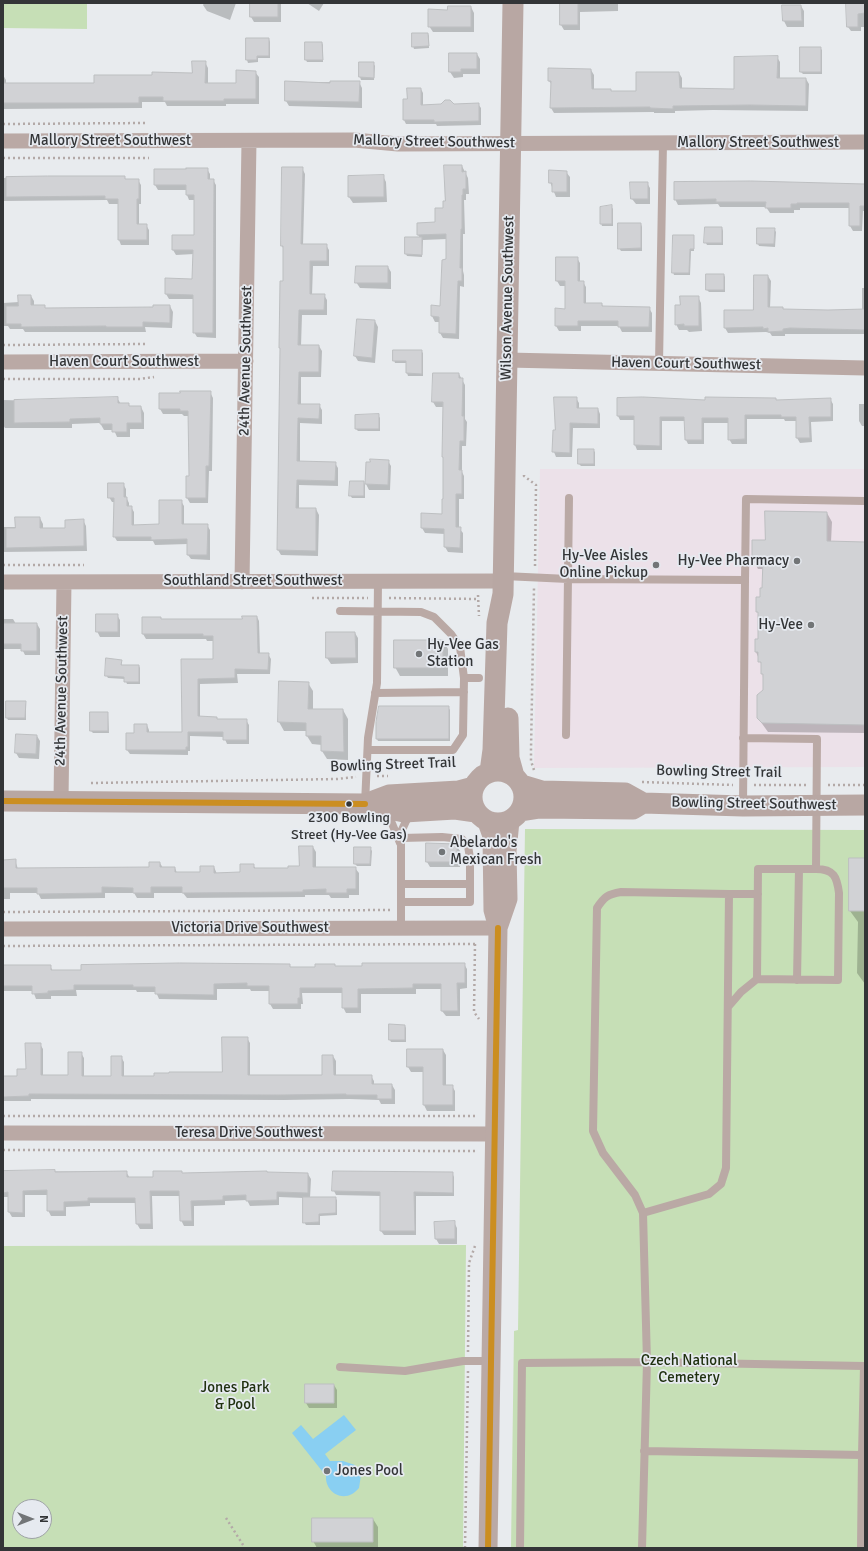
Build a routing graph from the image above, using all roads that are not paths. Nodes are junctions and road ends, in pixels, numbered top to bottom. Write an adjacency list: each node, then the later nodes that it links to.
1 (513, 3): 6 (main road, Wilson Avenue Southwest)
2 (250, 140): 3 (street, Mallory Street Southwest); 6 (street, Mallory Street Southwest); 8 (street, 24th Avenue Southwest)
3 (3, 141)
4 (865, 142): 5 (street, Mallory Street Southwest)
5 (663, 143): 6 (street, Mallory Street Southwest); 10 (lane)
6 (510, 144): 7 (main road, Wilson Avenue Southwest)
7 (507, 360): 10 (street, Haven Court Southwest); 20 (main road, Wilson Avenue Southwest)
8 (246, 361): 9 (street, Haven Court Southwest); 19 (street, 24th Avenue Southwest)
9 (3, 362)
10 (660, 364): 11 (street, Haven Court Southwest)
11 (865, 368)
12 (569, 498): 14 (lane)
13 (865, 500): 15 (lane)
14 (568, 579): 15 (lane); 20 (lane); 27 (lane)
15 (745, 580): 28 (lane)
16 (378, 581): 19 (street, Southland Street Southwest); 20 (street, Southland Street Southwest); 22 (lane)
17 (3, 582): 18 (street, Southland Street Southwest)
18 (64, 582): 19 (street, Southland Street Southwest); 33 (street, 24th Avenue Southwest)
19 (242, 582)
20 (503, 584): 30 (main road, Wilson Avenue Southwest); 31 (main road, Wilson Avenue Southwest)
21 (340, 611): 22 (lane)
22 (377, 612): 23 (lane); 26 (lane)
23 (464, 678): 24 (lane); 25 (lane)
24 (479, 678)
25 (464, 692): 26 (lane); 29 (lane)
26 (375, 693): 29 (lane)
27 (566, 734)
28 (744, 738): 37 (lane); 38 (lane)
29 (368, 750): 36 (lane)
30 (490, 772): 31 (main road); 32 (main road)
31 (524, 778): 35 (main road, Bowling Street Southwest); 41 (main road)
32 (474, 787): 36 (main road); 42 (main road)
33 (61, 800): 34 (main road); 36 (main road)
34 (3, 801)
35 (643, 803): 37 (main road, Bowling Street Southwest); 41 (main road, Bowling Street Southwest)
36 (372, 805): 40 (main road); 43 (lane)
37 (743, 806): 38 (main road, Bowling Street Southwest)
38 (816, 806): 39 (main road, Bowling Street Southwest); 45 (lane)
39 (865, 806)
40 (414, 811): 42 (main road); 43 (lane)
41 (516, 816): 42 (main road); 52 (street)
42 (482, 817): 52 (street)
43 (401, 841): 46 (lane); 47 (lane)
44 (799, 869): 45 (lane); 49 (lane); 55 (lane)
45 (816, 869): 55 (lane)
46 (401, 884): 47 (lane); 50 (lane)
47 (470, 884): 50 (lane)
48 (729, 894): 49 (lane); 56 (lane); 59 (lane)
49 (758, 894): 54 (lane)
50 (401, 906): 51 (lane)
51 (401, 928): 52 (street, Victoria Drive Southwest); 53 (street, Victoria Drive Southwest)
52 (498, 928): 58 (street)
53 (3, 929)
54 (757, 979): 55 (lane); 56 (lane)
55 (797, 980)
56 (728, 1008): 59 (lane)
57 (3, 1133): 58 (street, Teresa Drive Southwest)
58 (495, 1134): 60 (street)
59 (643, 1214): 61 (lane)
60 (492, 1360): 62 (lane); 65 (street)
61 (647, 1362): 63 (lane); 64 (lane); 66 (lane)
62 (340, 1367)
63 (644, 1451): 64 (lane); 67 (lane)
64 (863, 1455): 68 (lane)
65 (488, 1548)
66 (520, 1548)
67 (642, 1548)
68 (861, 1548)

